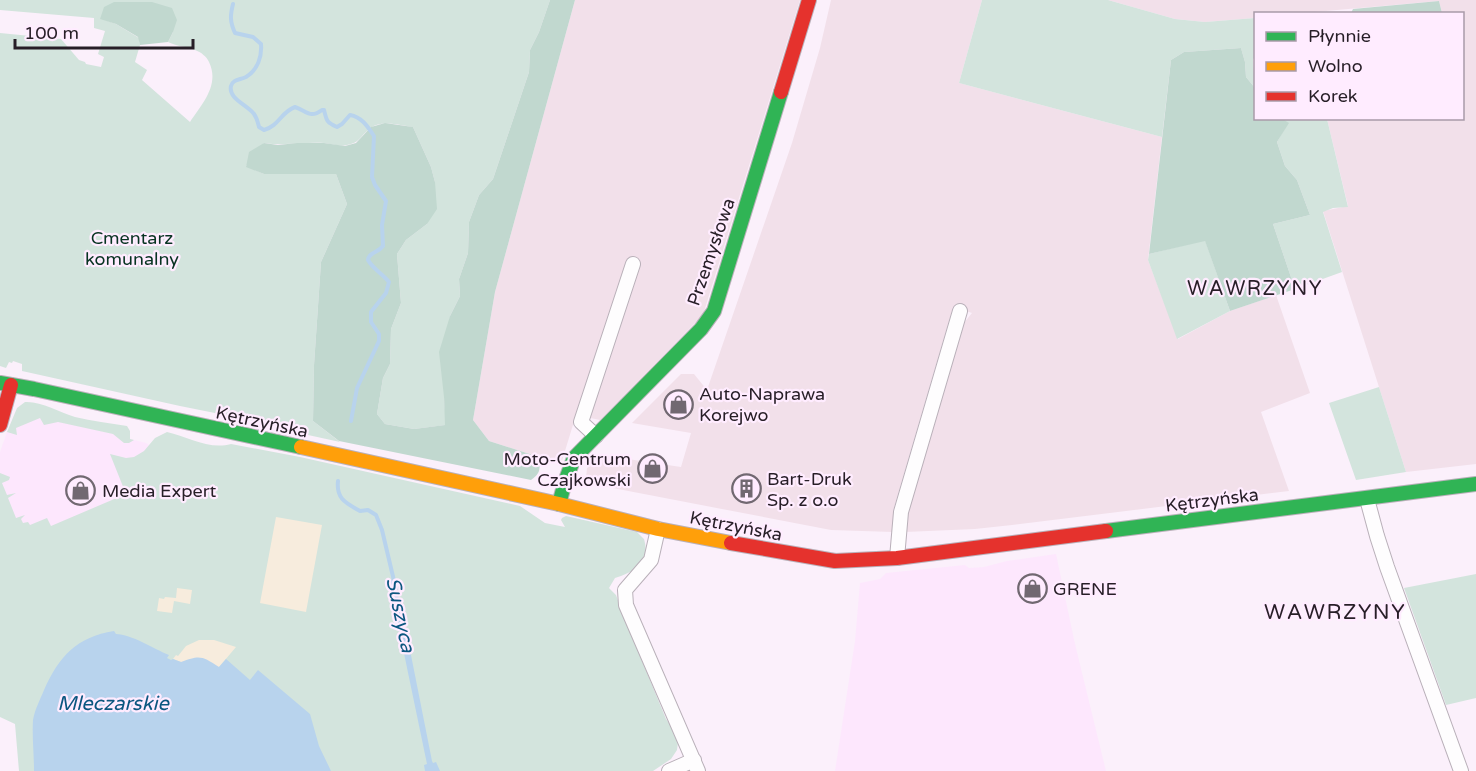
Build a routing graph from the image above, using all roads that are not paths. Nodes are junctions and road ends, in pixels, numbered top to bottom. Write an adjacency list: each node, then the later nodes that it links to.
1 (809, 0): 6 (main road, Przemysłowa)
2 (633, 264): 6 (street)
3 (960, 311): 11 (street)
4 (6, 384): 5 (main road); 9 (main road, Kętrzyńska)
5 (0, 425)
6 (596, 436): 9 (main road, Przemysłowa)
7 (1476, 484): 8 (main road, Kętrzyńska)
8 (1367, 499): 11 (main road, Kętrzyńska); 14 (street)
9 (559, 504): 10 (main road, Kętrzyńska)
10 (658, 529): 11 (main road, Kętrzyńska); 12 (street)
11 (897, 558)
12 (696, 765): 13 (street)
13 (669, 771)
14 (1461, 771)

